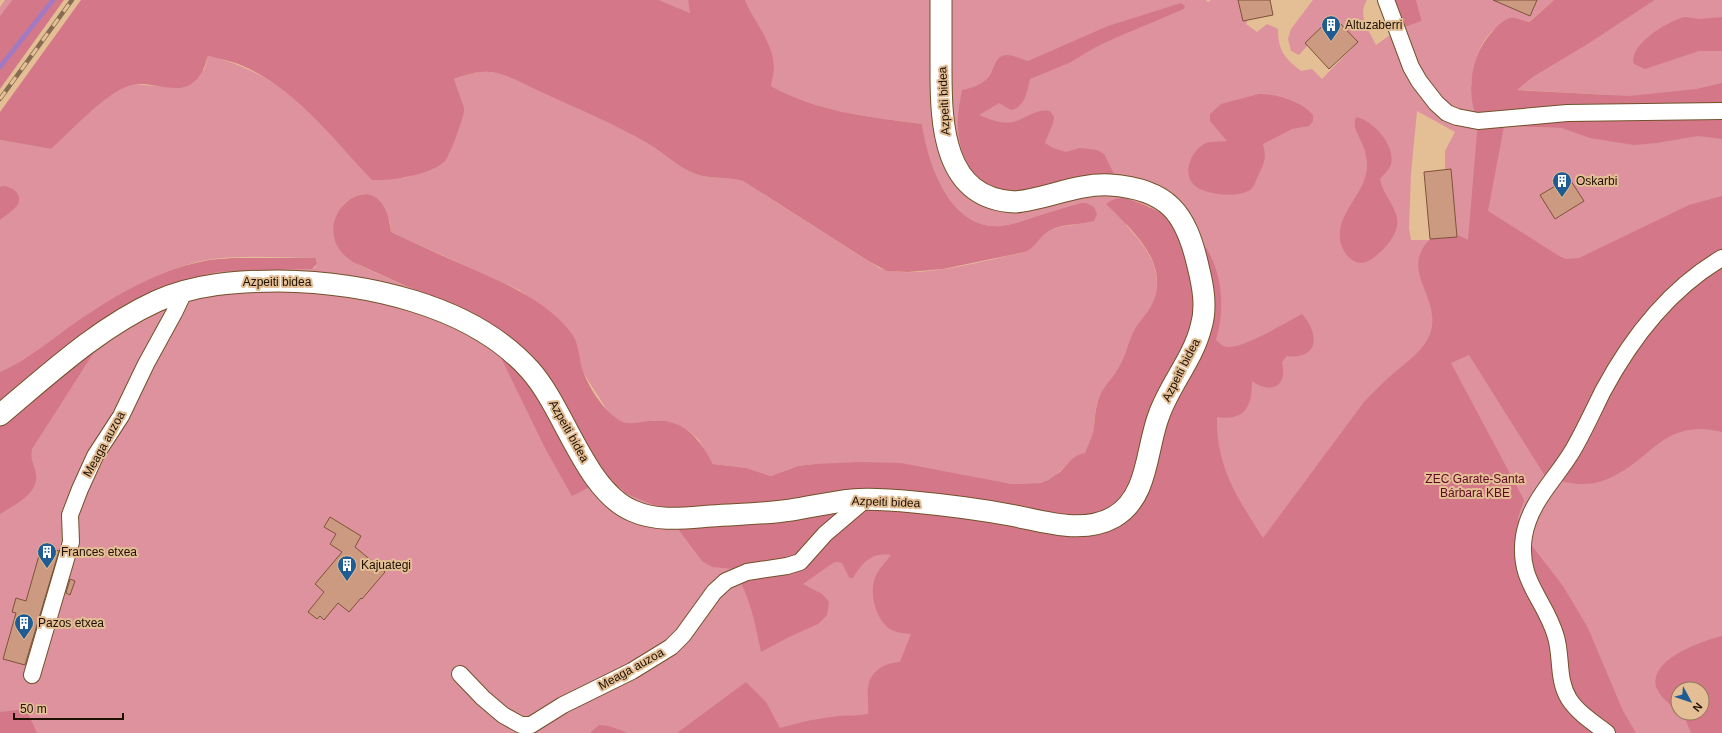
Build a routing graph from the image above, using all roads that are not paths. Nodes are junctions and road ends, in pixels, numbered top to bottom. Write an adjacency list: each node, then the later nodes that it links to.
1 (941, 0): 7 (main road, Azpeiti bidea)
2 (1386, 0): 3 (street)
3 (1722, 111)
4 (1722, 258): 10 (street)
5 (184, 292): 6 (main road, Azpeiti bidea); 7 (main road, Azpeiti bidea); 9 (street, Meaga auzoa)
6 (0, 415)
7 (866, 499): 8 (street, Meaga auzoa)
8 (460, 674)
9 (32, 675)
10 (1607, 733)

